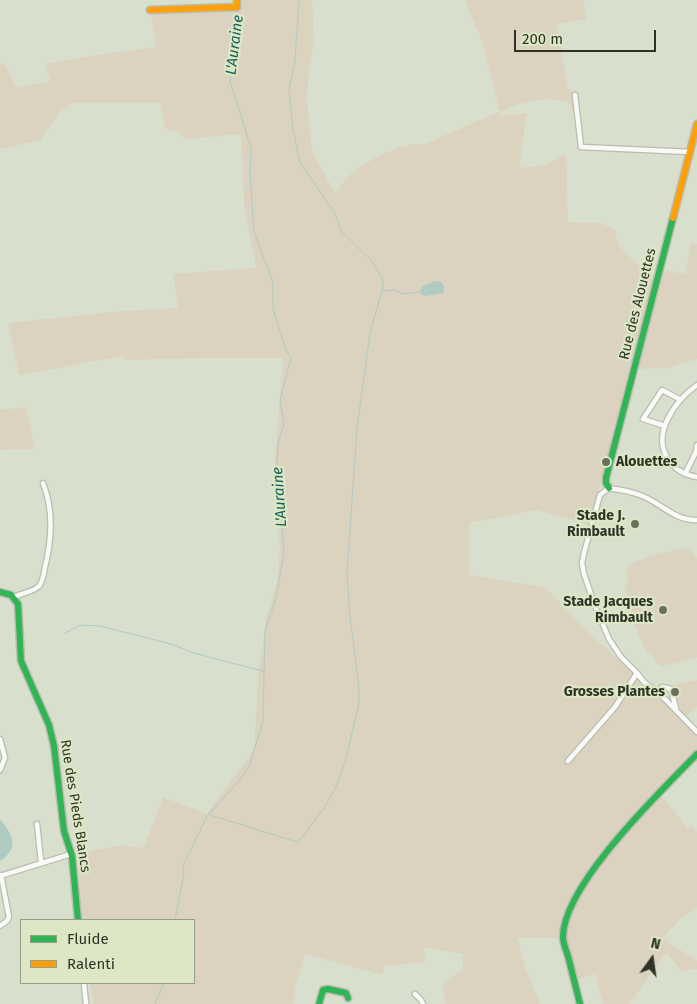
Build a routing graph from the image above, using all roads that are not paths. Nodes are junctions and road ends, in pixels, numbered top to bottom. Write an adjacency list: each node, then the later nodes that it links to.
1 (237, 3): 2 (street)
2 (150, 10)
3 (575, 95): 5 (street)
4 (697, 124): 5 (street, Rue des Alouettes)
5 (690, 152): 13 (street, Rue des Alouettes)
6 (697, 385): 7 (street)
7 (681, 400): 8 (street); 8 (street)
8 (665, 426): 10 (street)
9 (697, 445): 10 (street)
10 (685, 474): 11 (street)
11 (697, 477)
12 (43, 483): 16 (street)
13 (609, 488): 14 (street); 17 (street)
14 (697, 520)
15 (0, 592): 16 (street)
16 (14, 597): 26 (street, Rue des Pieds Blancs)
17 (637, 673): 18 (street); 23 (street)
18 (656, 692): 19 (street); 19 (street)
19 (676, 710): 20 (street)
20 (697, 732)
21 (0, 739): 24 (street)
22 (697, 754): 37 (street)
23 (568, 761)
24 (0, 770)
25 (38, 824): 27 (street)
26 (71, 854): 27 (street); 29 (street, Rue des Pieds Blancs)
27 (41, 862): 28 (street)
28 (1, 876): 30 (street)
29 (78, 919)
30 (0, 926)
31 (84, 984): 34 (street)
32 (415, 994): 36 (street)
33 (348, 998): 35 (street)
34 (86, 1004)
35 (319, 1004)
36 (422, 1004)
37 (580, 1004)

